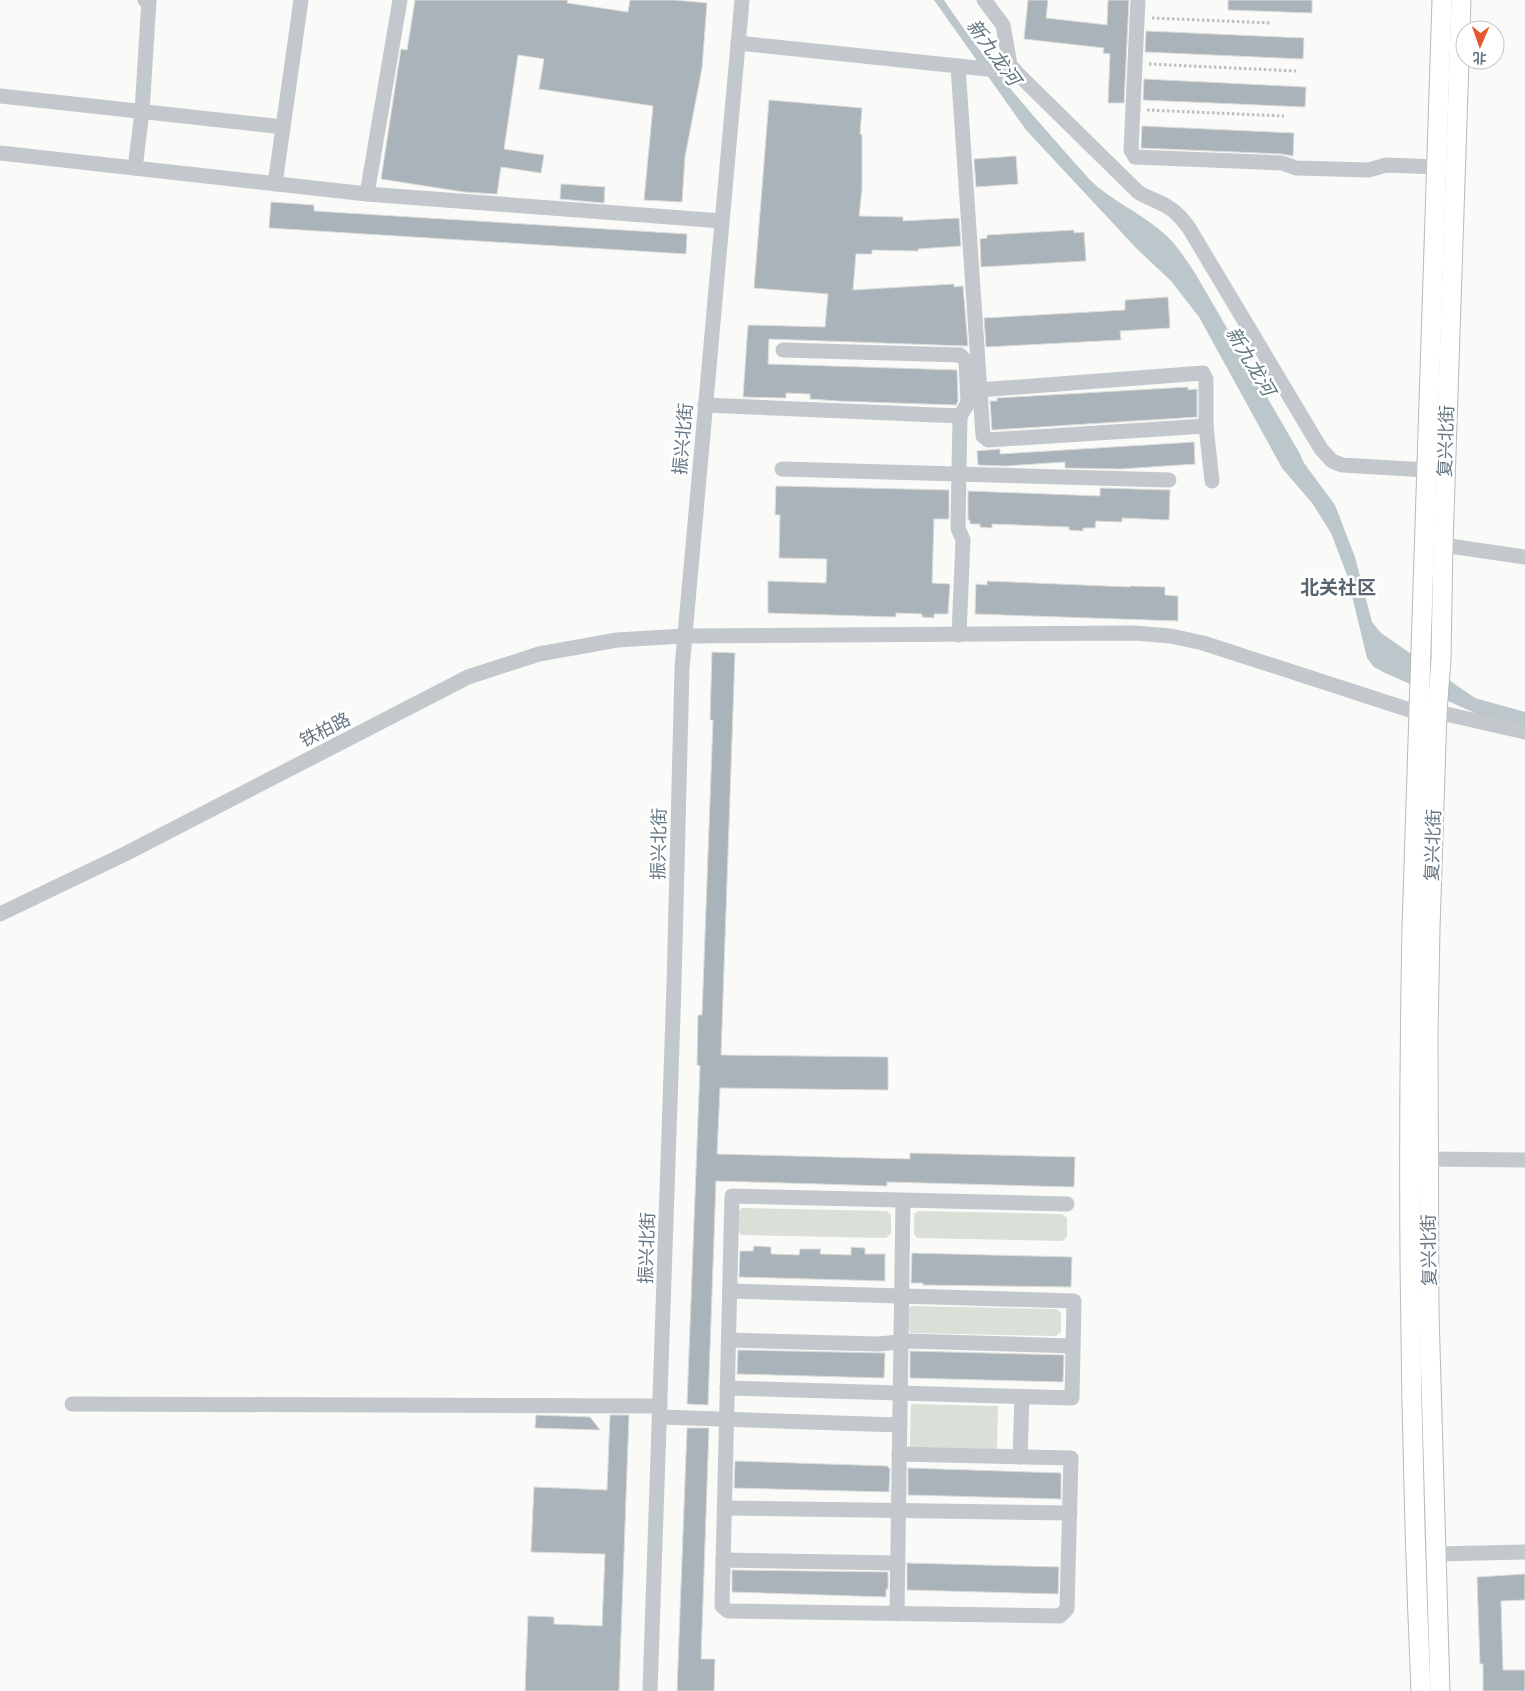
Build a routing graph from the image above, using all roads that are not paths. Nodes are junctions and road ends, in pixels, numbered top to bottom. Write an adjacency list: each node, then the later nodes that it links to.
1 (144, 0): 13 (street)
2 (301, 0): 14 (street)
3 (400, 0): 19 (street)
4 (742, 0): 9 (street, 振兴北街)
5 (984, 0): 11 (street)
6 (1138, 0): 16 (street)
7 (1442, 0): 16 (main road, 复兴北街)
8 (1461, 0): 31 (main road, 复兴北街)
9 (738, 43): 10 (street); 20 (street, 振兴北街)
10 (964, 66): 11 (street); 22 (street)
11 (1011, 72): 27 (street)
12 (0, 96): 13 (street)
13 (142, 112): 14 (street); 17 (street)
14 (283, 127): 18 (street)
15 (0, 153): 17 (street)
16 (1437, 167): 27 (main road, 复兴北街)
17 (135, 168): 18 (street)
18 (275, 184): 19 (street)
19 (367, 194): 20 (street)
20 (722, 221): 23 (street, 振兴北街)
21 (783, 350): 24 (street)
22 (980, 390): 25 (street); 25 (street)
23 (705, 405): 24 (street); 34 (street, 振兴北街)
24 (960, 416): 28 (street)
25 (1206, 426): 30 (street)
26 (782, 469): 28 (street)
27 (1427, 470): 35 (main road, 复兴北街)
28 (960, 474): 29 (street); 33 (street)
29 (1169, 480)
30 (1212, 481)
31 (1443, 545): 32 (street); 35 (main road, 复兴北街)
32 (1525, 556)
33 (959, 634): 34 (street, 铁柏路); 35 (street, 铁柏路)
34 (684, 636): 37 (street, 铁柏路); 51 (street, 振兴北街)
35 (1428, 707): 36 (street, 铁柏路); 38 (main road, 复兴北街); 65 (main road, 复兴北街)
36 (1525, 732)
37 (0, 914)
38 (1428, 1160): 39 (street); 60 (main road, 复兴北街)
39 (1525, 1160)
40 (903, 1200): 41 (street); 42 (street); 43 (street)
41 (1067, 1204)
42 (730, 1291): 43 (street); 44 (street)
43 (902, 1296): 45 (street); 46 (street)
44 (729, 1340): 45 (street); 47 (street)
45 (901, 1342): 46 (street); 48 (street)
46 (1073, 1346): 49 (street)
47 (728, 1388): 48 (street); 52 (street)
48 (900, 1393): 49 (street); 53 (street)
49 (1022, 1397): 55 (street)
50 (72, 1404): 51 (street)
51 (660, 1412): 52 (street); 64 (street, 振兴北街)
52 (727, 1419): 53 (street); 56 (street)
53 (900, 1426): 54 (street)
54 (899, 1454): 55 (street); 57 (street)
55 (1020, 1457): 58 (street)
56 (724, 1508): 57 (street); 61 (street)
57 (898, 1510): 58 (street); 62 (street)
58 (1070, 1513): 63 (street)
59 (1525, 1552): 60 (street)
60 (1435, 1554): 66 (main road, 复兴北街)
61 (723, 1560): 62 (street); 63 (street)
62 (898, 1563): 63 (street)
63 (897, 1614)
64 (650, 1691)
65 (1421, 1691)
66 (1440, 1691)

